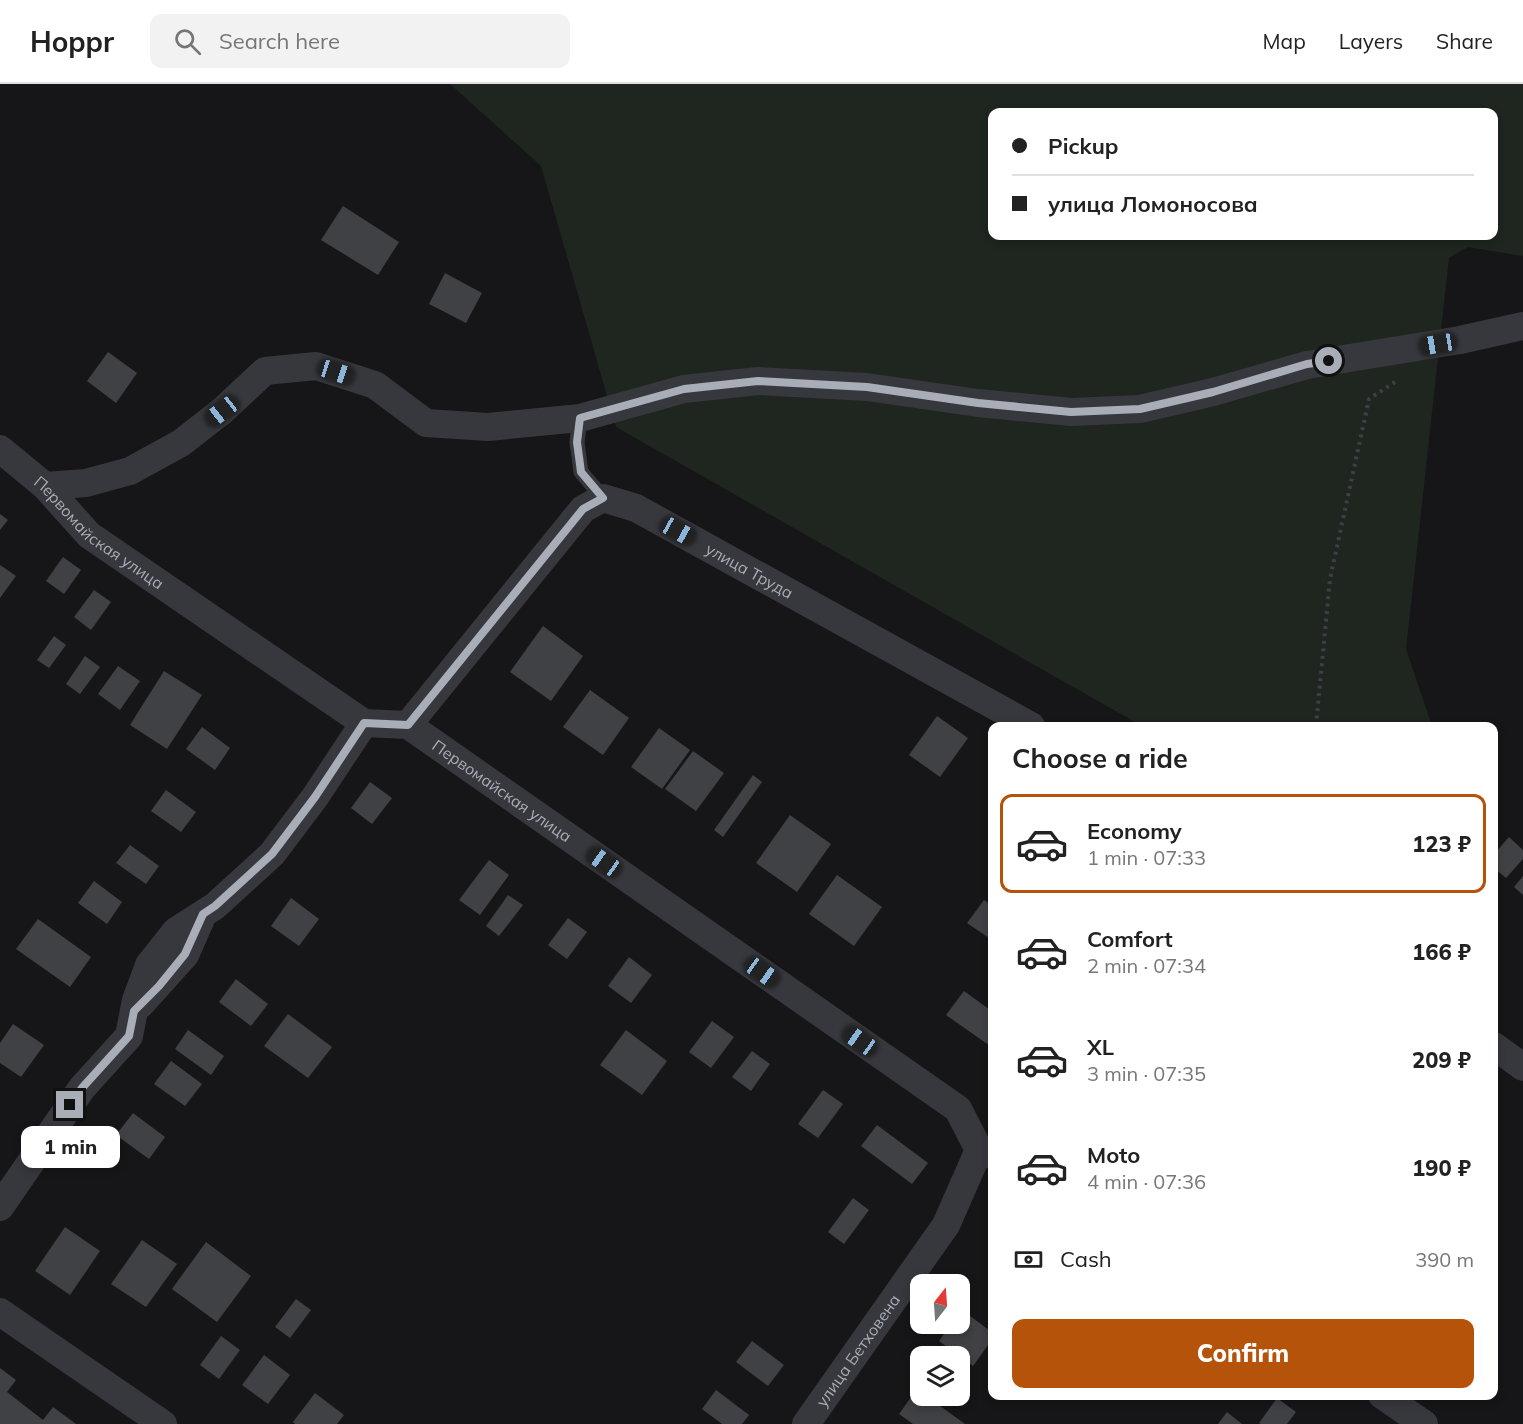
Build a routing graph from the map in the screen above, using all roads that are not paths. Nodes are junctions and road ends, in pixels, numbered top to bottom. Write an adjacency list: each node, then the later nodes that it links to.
1 (1523, 326): 2 (street)
2 (580, 418): 4 (street); 5 (lane)
3 (0, 449): 4 (street, Первомайская улица)
4 (45, 486): 7 (street, Первомайская улица)
5 (603, 498): 6 (street, улица Труда); 8 (street)
6 (1024, 722)
7 (364, 723): 8 (street); 12 (street)
8 (408, 725): 11 (street, Первомайская улица)
9 (1498, 1049): 10 (street)
10 (1523, 1067)
11 (986, 1152): 16 (street, улица Бетховена)
12 (0, 1207)
13 (0, 1312): 15 (street)
14 (1389, 1400): 17 (street)
15 (163, 1424)
16 (806, 1424)
17 (1424, 1424)

